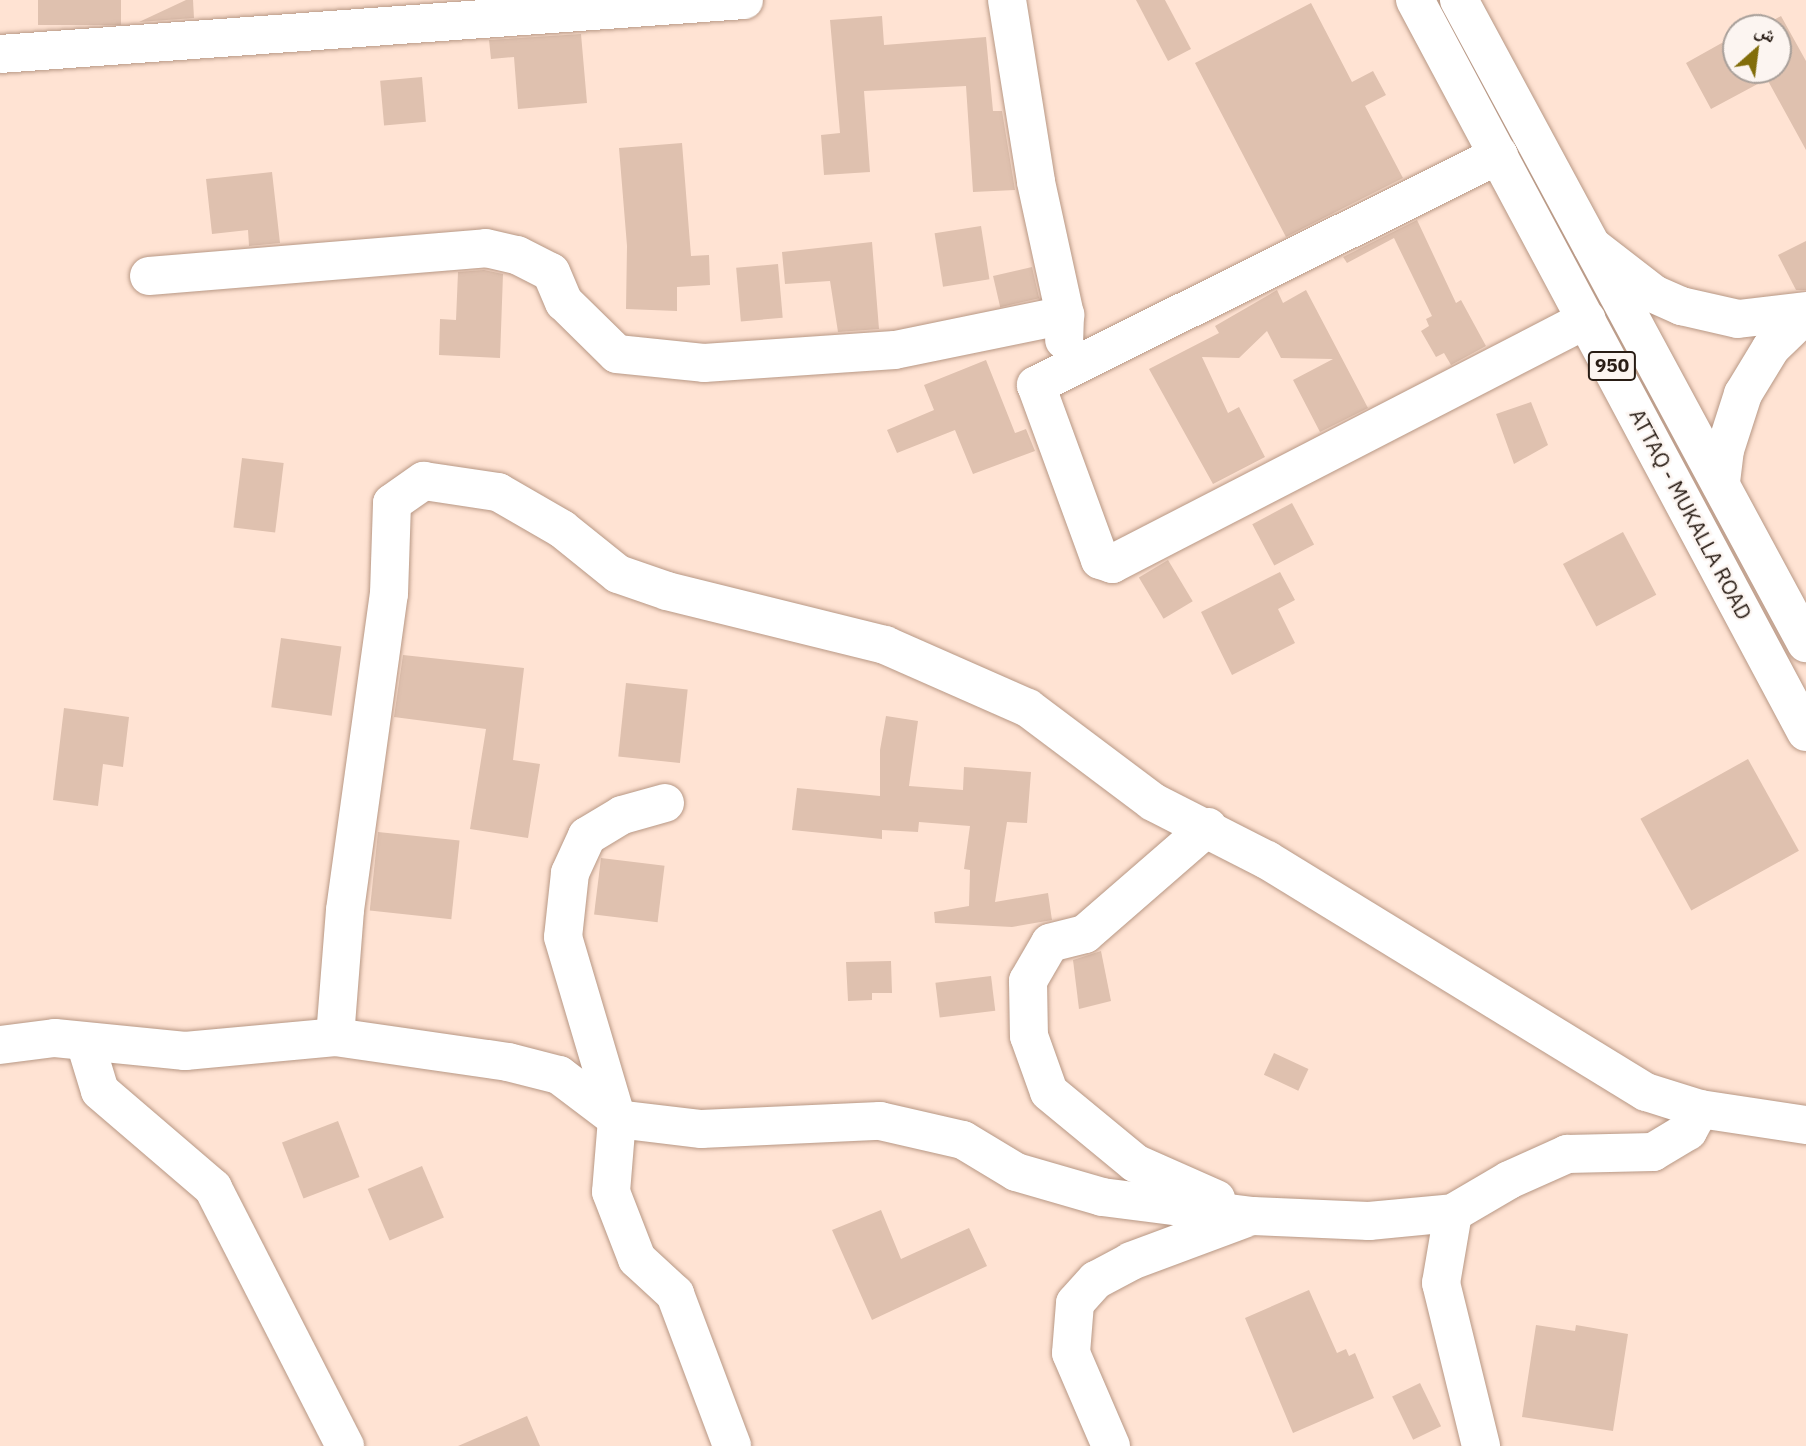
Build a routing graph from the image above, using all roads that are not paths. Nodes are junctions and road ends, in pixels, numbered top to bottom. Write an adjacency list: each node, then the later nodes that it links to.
1 (744, 0): 5 (street)
2 (1007, 0): 10 (street)
3 (1415, 0): 6 (street, ATTAQ - MUKALLA ROAD / 950)
4 (1459, 0): 7 (street, ATTAQ - MUKALLA ROAD / 950)
5 (0, 54)
6 (1499, 155): 11 (street, ATTAQ - MUKALLA ROAD / 950); 12 (street)
7 (1592, 246): 9 (street); 13 (street, ATTAQ - MUKALLA ROAD / 950)
8 (149, 276): 10 (street)
9 (1806, 312): 13 (street)
10 (1065, 315): 12 (street)
11 (1587, 319): 12 (street); 15 (street, ATTAQ - MUKALLA ROAD / 950)
12 (1063, 370)
13 (1721, 482): 14 (street, ATTAQ - MUKALLA ROAD / 950)
14 (1806, 643)
15 (1806, 732)
16 (665, 803): 22 (street)
17 (1208, 827): 18 (street); 21 (street); 25 (street)
18 (335, 1037): 19 (street); 22 (street)
19 (85, 1042): 20 (street); 27 (street)
20 (0, 1045)
21 (1700, 1109): 23 (street); 24 (street)
22 (617, 1119): 25 (street); 26 (street)
23 (1806, 1125)
24 (1453, 1213): 25 (street); 29 (street)
25 (1253, 1216): 28 (street)
26 (727, 1445)
27 (345, 1446)
28 (1111, 1446)
29 (1482, 1446)

